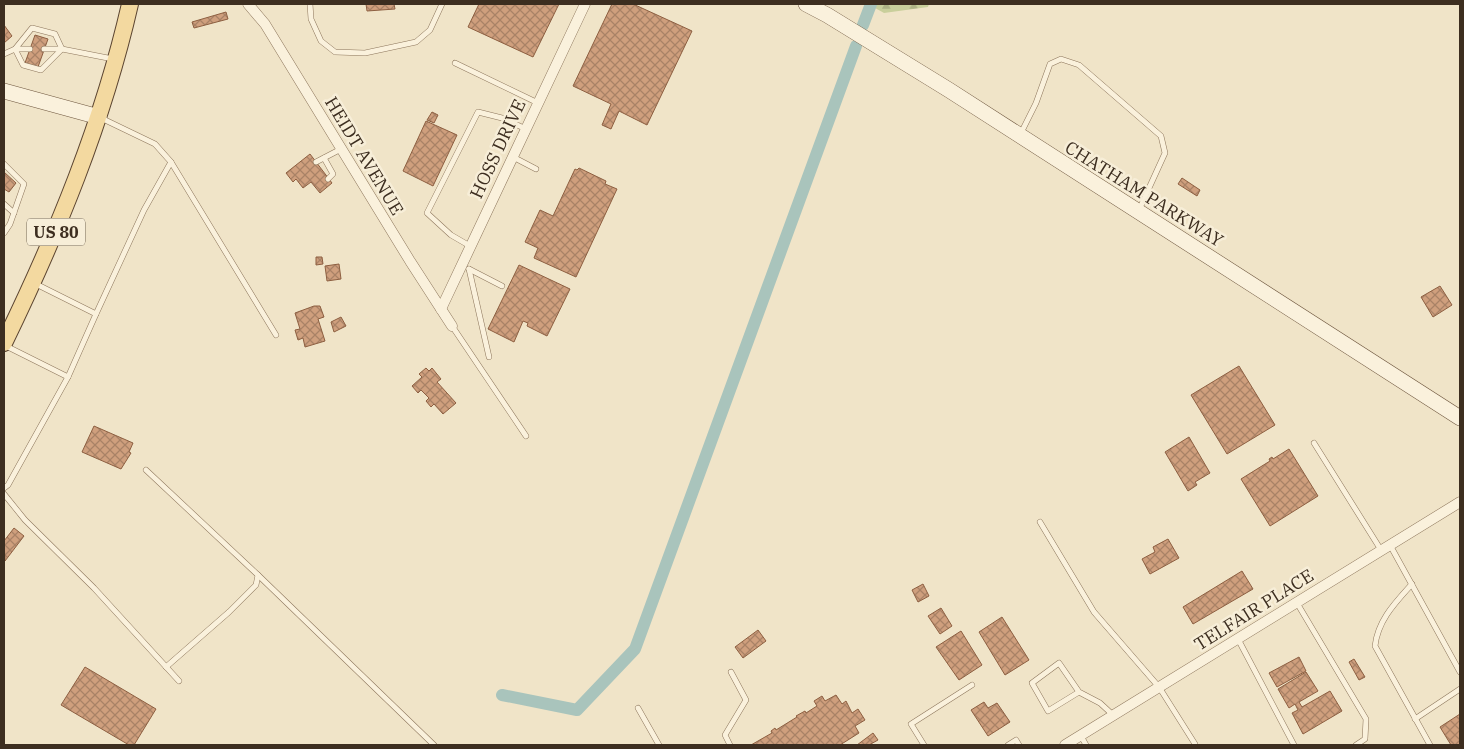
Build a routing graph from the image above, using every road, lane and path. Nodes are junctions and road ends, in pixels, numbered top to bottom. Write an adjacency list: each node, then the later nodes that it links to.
1 (130, 4): 12 (main road, US 80)
2 (248, 4): 19 (street, HEIDT AVENUE)
3 (310, 4): 4 (lane)
4 (442, 4)
5 (585, 4): 15 (street, HOSS DRIVE)
6 (806, 4): 18 (main road, CHATHAM PARKWAY)
7 (30, 48): 8 (lane)
8 (14, 49): 10 (lane); 10 (lane); 11 (lane)
9 (44, 49): 10 (lane)
10 (62, 49): 12 (lane)
11 (4, 54)
12 (116, 60): 16 (main road, US 80)
13 (455, 63): 15 (lane)
14 (4, 91): 16 (main road)
15 (538, 103): 17 (street, HOSS DRIVE)
16 (99, 117): 22 (lane); 33 (main road, US 80)
17 (526, 129): 20 (street, HOSS DRIVE); 31 (lane)
18 (1019, 136): 29 (main road, CHATHAM PARKWAY); 29 (lane)
19 (341, 149): 21 (lane); 35 (street, HEIDT AVENUE)
20 (513, 157): 25 (lane); 31 (street, HOSS DRIVE)
21 (324, 158): 23 (lane); 26 (lane)
22 (171, 162): 36 (lane); 38 (lane)
23 (316, 162)
24 (4, 164): 28 (lane)
25 (536, 169)
26 (328, 179)
27 (4, 204): 28 (lane)
28 (14, 212): 30 (lane)
29 (1138, 212): 42 (main road, CHATHAM PARKWAY)
30 (4, 233)
31 (470, 246): 32 (street, HOSS DRIVE)
32 (465, 267): 34 (lane); 35 (street, HOSS DRIVE); 40 (lane)
33 (32, 282): 36 (lane); 39 (main road, US 80)
34 (502, 286)
35 (441, 309): 37 (street, HEIDT AVENUE)
36 (96, 314): 41 (lane)
37 (452, 326): 43 (lane)
38 (276, 335)
39 (4, 340): 41 (lane)
40 (489, 357)
41 (68, 377): 46 (lane)
42 (1460, 418)
43 (526, 436)
44 (1314, 443): 50 (lane)
45 (146, 470): 51 (lane)
46 (4, 488)
47 (4, 494): 55 (lane)
48 (1460, 502): 50 (street, TELFAIR PLACE)
49 (1040, 522): 60 (lane)
50 (1386, 548): 52 (lane); 53 (street, TELFAIR PLACE)
51 (258, 575): 55 (lane); 68 (lane)
52 (1412, 584): 57 (lane); 65 (lane)
53 (1297, 603): 54 (street, TELFAIR PLACE); 77 (lane)
54 (1238, 638): 60 (street, TELFAIR PLACE); 76 (lane)
55 (166, 667): 58 (lane)
56 (730, 672): 70 (lane)
57 (1460, 672)
58 (179, 681)
59 (972, 684): 71 (lane)
60 (1159, 687): 64 (street, TELFAIR PLACE); 67 (lane)
61 (1460, 689): 65 (lane)
62 (1079, 692): 62 (lane); 64 (lane)
63 (638, 708): 69 (lane)
64 (1114, 715): 66 (street, TELFAIR PLACE)
65 (1415, 718): 78 (lane)
66 (1081, 735): 74 (street, TELFAIR PLACE); 75 (lane)
67 (1195, 744)
68 (434, 745)
69 (659, 745)
70 (730, 745)
71 (924, 745)
72 (1008, 745): 73 (lane)
73 (1020, 745)
74 (1065, 745)
75 (1086, 745)
76 (1294, 745)
77 (1356, 745)
78 (1430, 745)

